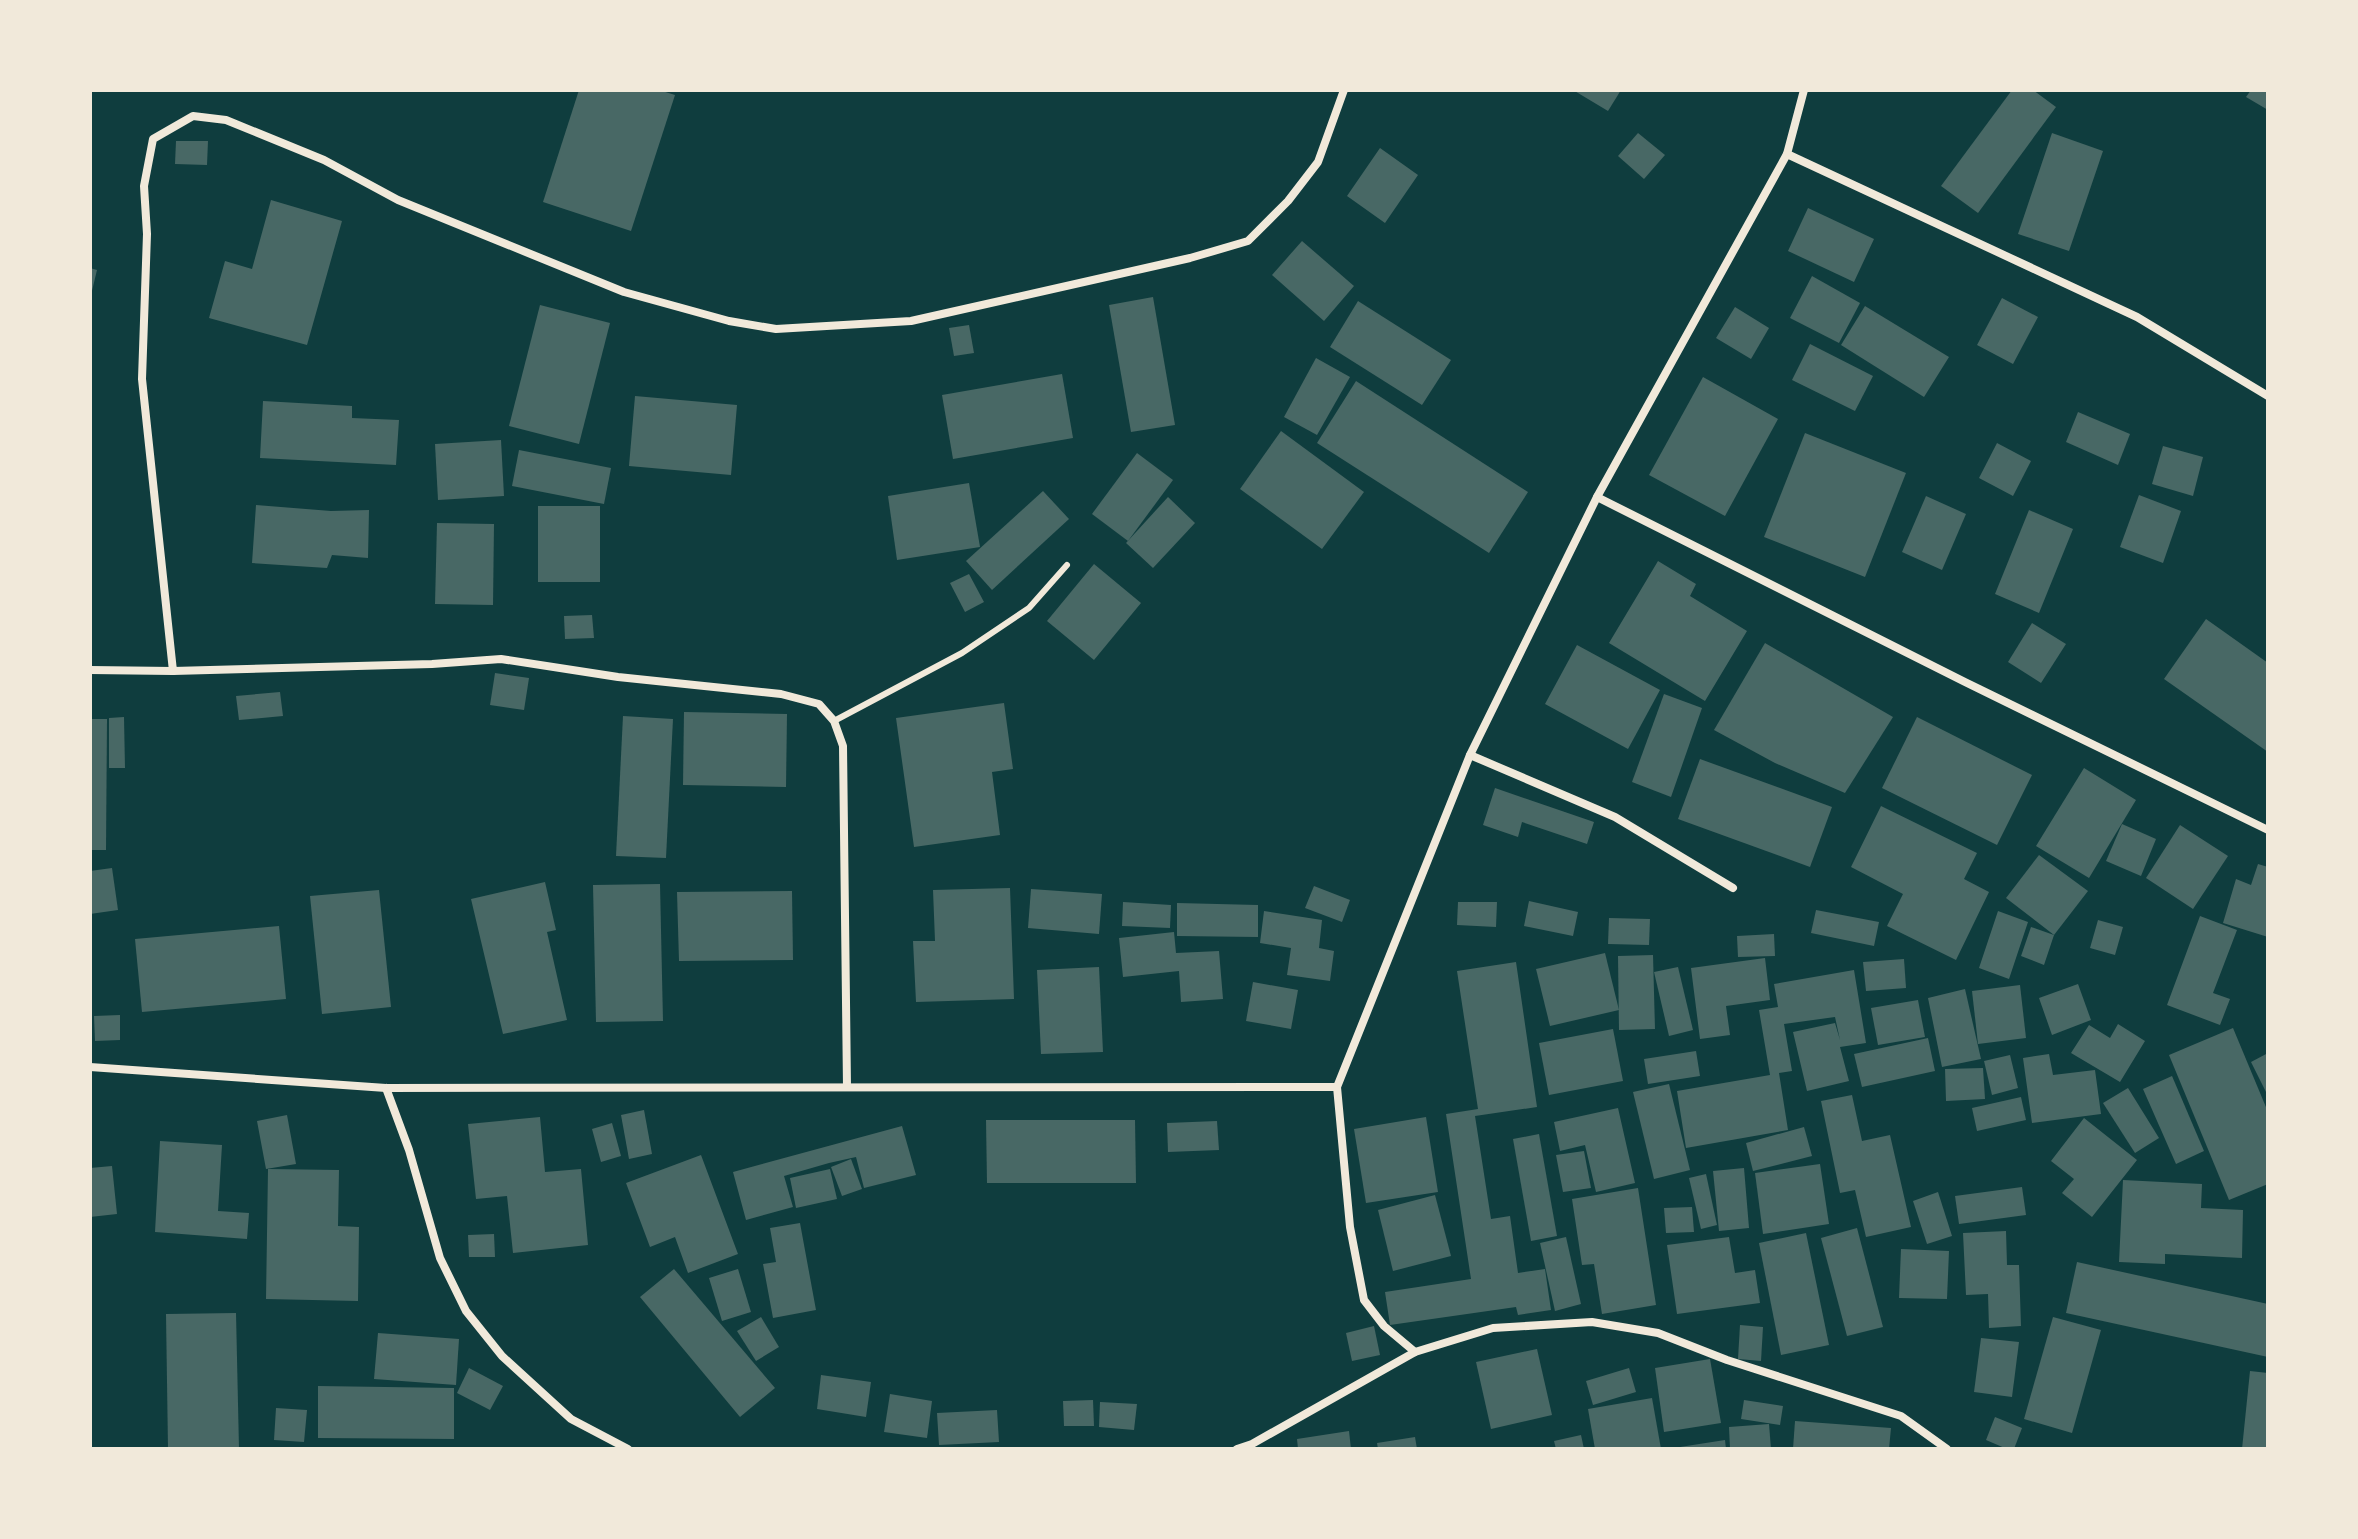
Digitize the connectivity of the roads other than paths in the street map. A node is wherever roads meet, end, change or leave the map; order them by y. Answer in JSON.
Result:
{"nodes":[{"id":1,"x":1344,"y":90,"type":"edge"},
{"id":2,"x":1804,"y":90,"type":"edge"},
{"id":3,"x":1787,"y":154,"type":"junction"},
{"id":4,"x":2268,"y":396,"type":"edge"},
{"id":5,"x":1597,"y":497,"type":"junction"},
{"id":6,"x":1067,"y":565,"type":"dead end"},
{"id":7,"x":90,"y":670,"type":"edge"},
{"id":8,"x":173,"y":671,"type":"junction"},
{"id":9,"x":834,"y":721,"type":"junction"},
{"id":10,"x":1470,"y":755,"type":"junction"},
{"id":11,"x":2268,"y":830,"type":"edge"},
{"id":12,"x":1733,"y":888,"type":"dead end"},
{"id":13,"x":90,"y":1067,"type":"edge"},
{"id":14,"x":847,"y":1087,"type":"junction"},
{"id":15,"x":1337,"y":1087,"type":"junction"},
{"id":16,"x":386,"y":1088,"type":"junction"},
{"id":17,"x":1415,"y":1352,"type":"junction"},
{"id":18,"x":628,"y":1449,"type":"edge"},
{"id":19,"x":1237,"y":1449,"type":"edge"},
{"id":20,"x":1947,"y":1449,"type":"edge"}],
"edges":[{"from":1,"to":8,"type":"street"},
{"from":2,"to":3,"type":"street"},
{"from":3,"to":4,"type":"street"},
{"from":3,"to":5,"type":"street"},
{"from":5,"to":10,"type":"street"},
{"from":5,"to":11,"type":"street"},
{"from":6,"to":9,"type":"lane"},
{"from":7,"to":8,"type":"street"},
{"from":8,"to":9,"type":"street"},
{"from":9,"to":14,"type":"street"},
{"from":10,"to":12,"type":"street"},
{"from":10,"to":15,"type":"street"},
{"from":13,"to":16,"type":"street"},
{"from":14,"to":15,"type":"street"},
{"from":14,"to":16,"type":"street"},
{"from":15,"to":17,"type":"street"},
{"from":16,"to":18,"type":"street"},
{"from":17,"to":19,"type":"street"},
{"from":17,"to":20,"type":"street"}]}
